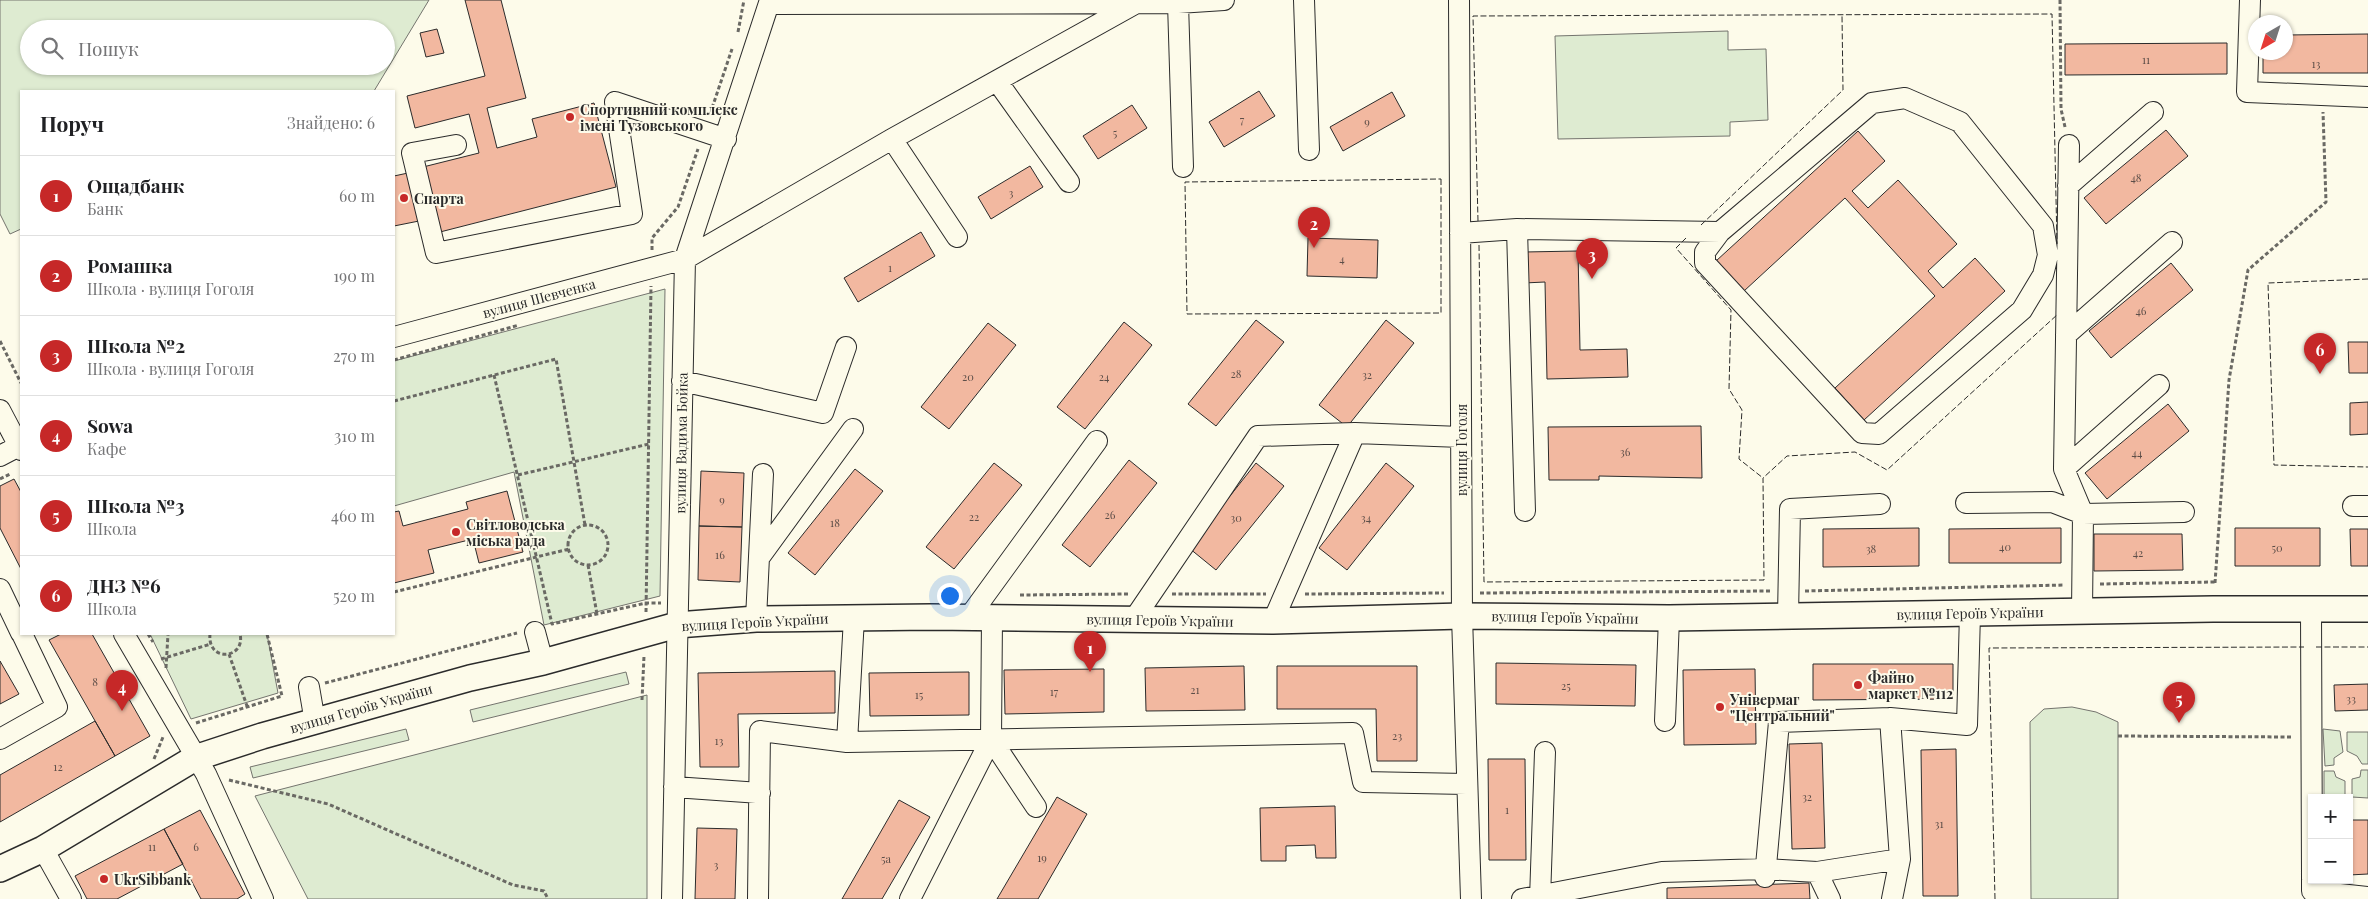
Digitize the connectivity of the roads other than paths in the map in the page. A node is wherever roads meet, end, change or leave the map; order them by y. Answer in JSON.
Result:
{"nodes":[{"id":1,"x":1224,"y":0,"type":"edge"},
{"id":2,"x":1304,"y":0,"type":"edge"},
{"id":3,"x":1459,"y":0,"type":"edge"},
{"id":4,"x":2250,"y":0,"type":"edge"},
{"id":5,"x":1142,"y":1,"type":"edge"},
{"id":6,"x":770,"y":2,"type":"edge"},
{"id":7,"x":1178,"y":3,"type":"junction"},
{"id":8,"x":997,"y":81,"type":"junction"},
{"id":9,"x":2368,"y":96,"type":"edge"},
{"id":10,"x":2153,"y":112,"type":"dead end"},
{"id":11,"x":726,"y":139,"type":"junction"},
{"id":12,"x":892,"y":139,"type":"junction"},
{"id":13,"x":456,"y":145,"type":"dead end"},
{"id":14,"x":2069,"y":145,"type":"road end"},
{"id":15,"x":1309,"y":150,"type":"dead end"},
{"id":16,"x":1182,"y":168,"type":"dead end"},
{"id":17,"x":1069,"y":182,"type":"dead end"},
{"id":18,"x":2068,"y":186,"type":"junction"},
{"id":19,"x":1517,"y":229,"type":"junction"},
{"id":20,"x":1720,"y":232,"type":"junction"},
{"id":21,"x":1460,"y":233,"type":"junction"},
{"id":22,"x":957,"y":237,"type":"dead end"},
{"id":23,"x":2172,"y":242,"type":"dead end"},
{"id":24,"x":685,"y":259,"type":"junction"},
{"id":25,"x":2066,"y":335,"type":"junction"},
{"id":26,"x":395,"y":337,"type":"edge"},
{"id":27,"x":846,"y":347,"type":"dead end"},
{"id":28,"x":682,"y":381,"type":"junction"},
{"id":29,"x":2159,"y":385,"type":"dead end"},
{"id":30,"x":0,"y":410,"type":"edge"},
{"id":31,"x":853,"y":429,"type":"dead end"},
{"id":32,"x":1355,"y":433,"type":"junction"},
{"id":33,"x":1461,"y":437,"type":"junction"},
{"id":34,"x":1097,"y":441,"type":"dead end"},
{"id":35,"x":20,"y":445,"type":"edge"},
{"id":36,"x":20,"y":447,"type":"edge"},
{"id":37,"x":0,"y":456,"type":"edge"},
{"id":38,"x":2064,"y":469,"type":"junction"},
{"id":39,"x":763,"y":474,"type":"dead end"},
{"id":40,"x":1966,"y":503,"type":"dead end"},
{"id":41,"x":1880,"y":504,"type":"dead end"},
{"id":42,"x":1525,"y":511,"type":"dead end"},
{"id":43,"x":2184,"y":512,"type":"dead end"},
{"id":44,"x":2083,"y":514,"type":"junction"},
{"id":45,"x":759,"y":558,"type":"junction"},
{"id":46,"x":0,"y":589,"type":"edge"},
{"id":47,"x":1462,"y":604,"type":"junction"},
{"id":48,"x":2368,"y":609,"type":"edge"},
{"id":49,"x":982,"y":610,"type":"junction"},
{"id":50,"x":2310,"y":610,"type":"junction"},
{"id":51,"x":2082,"y":612,"type":"junction"},
{"id":52,"x":17,"y":613,"type":"edge"},
{"id":53,"x":677,"y":613,"type":"junction"},
{"id":54,"x":1970,"y":613,"type":"junction"},
{"id":55,"x":1788,"y":616,"type":"junction"},
{"id":56,"x":854,"y":618,"type":"junction"},
{"id":57,"x":1669,"y":618,"type":"junction"},
{"id":58,"x":756,"y":620,"type":"junction"},
{"id":59,"x":1134,"y":620,"type":"junction"},
{"id":60,"x":1273,"y":621,"type":"junction"},
{"id":61,"x":538,"y":628,"type":"road end"},
{"id":62,"x":20,"y":629,"type":"edge"},
{"id":63,"x":21,"y":635,"type":"edge"},
{"id":64,"x":125,"y":635,"type":"edge"},
{"id":65,"x":543,"y":662,"type":"junction"},
{"id":66,"x":309,"y":687,"type":"road end"},
{"id":67,"x":1890,"y":718,"type":"junction"},
{"id":68,"x":1665,"y":721,"type":"dead end"},
{"id":69,"x":315,"y":722,"type":"junction"},
{"id":70,"x":0,"y":739,"type":"edge"},
{"id":71,"x":991,"y":739,"type":"junction"},
{"id":72,"x":847,"y":742,"type":"junction"},
{"id":73,"x":1545,"y":752,"type":"dead end"},
{"id":74,"x":201,"y":766,"type":"junction"},
{"id":75,"x":1466,"y":784,"type":"junction"},
{"id":76,"x":674,"y":787,"type":"junction"},
{"id":77,"x":760,"y":793,"type":"junction"},
{"id":78,"x":1036,"y":807,"type":"dead end"},
{"id":79,"x":2312,"y":839,"type":"edge"},
{"id":80,"x":43,"y":849,"type":"junction"},
{"id":81,"x":1900,"y":859,"type":"junction"},
{"id":82,"x":0,"y":869,"type":"edge"},
{"id":83,"x":1817,"y":872,"type":"junction"},
{"id":84,"x":1765,"y":873,"type":"junction"},
{"id":85,"x":2312,"y":884,"type":"edge"},
{"id":86,"x":1534,"y":897,"type":"edge"},
{"id":87,"x":2368,"y":897,"type":"edge"},
{"id":88,"x":71,"y":899,"type":"edge"},
{"id":89,"x":263,"y":899,"type":"edge"},
{"id":90,"x":672,"y":899,"type":"edge"},
{"id":91,"x":758,"y":899,"type":"edge"},
{"id":92,"x":910,"y":899,"type":"edge"},
{"id":93,"x":1471,"y":899,"type":"edge"},
{"id":94,"x":1830,"y":899,"type":"edge"},
{"id":95,"x":1892,"y":899,"type":"edge"}],
"edges":[{"from":1,"to":7,"type":"street"},
{"from":2,"to":15,"type":"street"},
{"from":3,"to":21,"type":"street","name":"вулиця Гоголя"},
{"from":4,"to":9,"type":"street"},
{"from":5,"to":6,"type":"street"},
{"from":5,"to":7,"type":"street"},
{"from":5,"to":8,"type":"street","name":"вулиця Шевченка"},
{"from":6,"to":11,"type":"street","name":"вулиця Вадима Бойка"},
{"from":7,"to":16,"type":"street"},
{"from":8,"to":12,"type":"street","name":"вулиця Шевченка"},
{"from":8,"to":17,"type":"street"},
{"from":10,"to":18,"type":"street"},
{"from":11,"to":13,"type":"street"},
{"from":11,"to":24,"type":"street","name":"вулиця Вадима Бойка"},
{"from":12,"to":22,"type":"street"},
{"from":12,"to":24,"type":"street","name":"вулиця Шевченка"},
{"from":14,"to":18,"type":"street"},
{"from":18,"to":25,"type":"street"},
{"from":19,"to":20,"type":"street"},
{"from":19,"to":21,"type":"street"},
{"from":19,"to":42,"type":"street"},
{"from":20,"to":20,"type":"street"},
{"from":21,"to":33,"type":"street","name":"вулиця Гоголя"},
{"from":23,"to":25,"type":"street"},
{"from":24,"to":26,"type":"street","name":"вулиця Шевченка"},
{"from":24,"to":28,"type":"street","name":"вулиця Вадима Бойка"},
{"from":25,"to":38,"type":"street"},
{"from":27,"to":28,"type":"street"},
{"from":28,"to":53,"type":"street","name":"вулиця Вадима Бойка"},
{"from":29,"to":38,"type":"street"},
{"from":30,"to":35,"type":"street"},
{"from":31,"to":45,"type":"street"},
{"from":32,"to":33,"type":"street"},
{"from":32,"to":59,"type":"street"},
{"from":32,"to":60,"type":"street"},
{"from":33,"to":47,"type":"street","name":"вулиця Гоголя"},
{"from":34,"to":49,"type":"street"},
{"from":36,"to":37,"type":"street"},
{"from":38,"to":44,"type":"street"},
{"from":39,"to":45,"type":"street"},
{"from":40,"to":44,"type":"street"},
{"from":41,"to":55,"type":"street"},
{"from":43,"to":44,"type":"street"},
{"from":44,"to":51,"type":"street"},
{"from":45,"to":58,"type":"street"},
{"from":46,"to":52,"type":"street"},
{"from":47,"to":57,"type":"main road","name":"вулиця Героїв України"},
{"from":47,"to":60,"type":"main road","name":"вулиця Героїв України"},
{"from":47,"to":75,"type":"street","name":"вулиця Гоголя"},
{"from":48,"to":50,"type":"main road","name":"вулиця Героїв України"},
{"from":49,"to":56,"type":"main road","name":"вулиця Героїв України"},
{"from":49,"to":59,"type":"main road","name":"вулиця Героїв України"},
{"from":49,"to":71,"type":"street"},
{"from":50,"to":51,"type":"main road","name":"вулиця Героїв України"},
{"from":50,"to":79,"type":"street"},
{"from":51,"to":54,"type":"main road","name":"вулиця Героїв України"},
{"from":52,"to":62,"type":"street"},
{"from":53,"to":58,"type":"main road","name":"вулиця Героїв України"},
{"from":53,"to":65,"type":"main road","name":"вулиця Героїв України"},
{"from":53,"to":76,"type":"street","name":"вулиця Вадима Бойка"},
{"from":54,"to":55,"type":"main road","name":"вулиця Героїв України"},
{"from":54,"to":67,"type":"street"},
{"from":55,"to":57,"type":"main road","name":"вулиця Героїв України"},
{"from":56,"to":58,"type":"main road","name":"вулиця Героїв України"},
{"from":56,"to":72,"type":"street"},
{"from":57,"to":68,"type":"street"},
{"from":59,"to":60,"type":"main road","name":"вулиця Героїв України"},
{"from":61,"to":65,"type":"street"},
{"from":63,"to":70,"type":"street"},
{"from":64,"to":74,"type":"street"},
{"from":65,"to":69,"type":"main road","name":"вулиця Героїв України"},
{"from":66,"to":69,"type":"street"},
{"from":67,"to":81,"type":"street"},
{"from":67,"to":84,"type":"street"},
{"from":69,"to":74,"type":"main road","name":"вулиця Героїв України"},
{"from":71,"to":72,"type":"street"},
{"from":71,"to":75,"type":"street"},
{"from":71,"to":78,"type":"street"},
{"from":71,"to":92,"type":"street"},
{"from":72,"to":77,"type":"street"},
{"from":73,"to":86,"type":"street"},
{"from":74,"to":80,"type":"main road","name":"вулиця Героїв України"},
{"from":74,"to":89,"type":"street"},
{"from":75,"to":93,"type":"street","name":"вулиця Гоголя"},
{"from":76,"to":77,"type":"street"},
{"from":76,"to":90,"type":"street","name":"вулиця Вадима Бойка"},
{"from":77,"to":91,"type":"street"},
{"from":80,"to":82,"type":"main road","name":"вулиця Героїв України"},
{"from":80,"to":88,"type":"street"},
{"from":81,"to":83,"type":"street"},
{"from":81,"to":95,"type":"street"},
{"from":83,"to":84,"type":"street"},
{"from":83,"to":94,"type":"street"},
{"from":84,"to":86,"type":"street"},
{"from":85,"to":87,"type":"street"}]}
